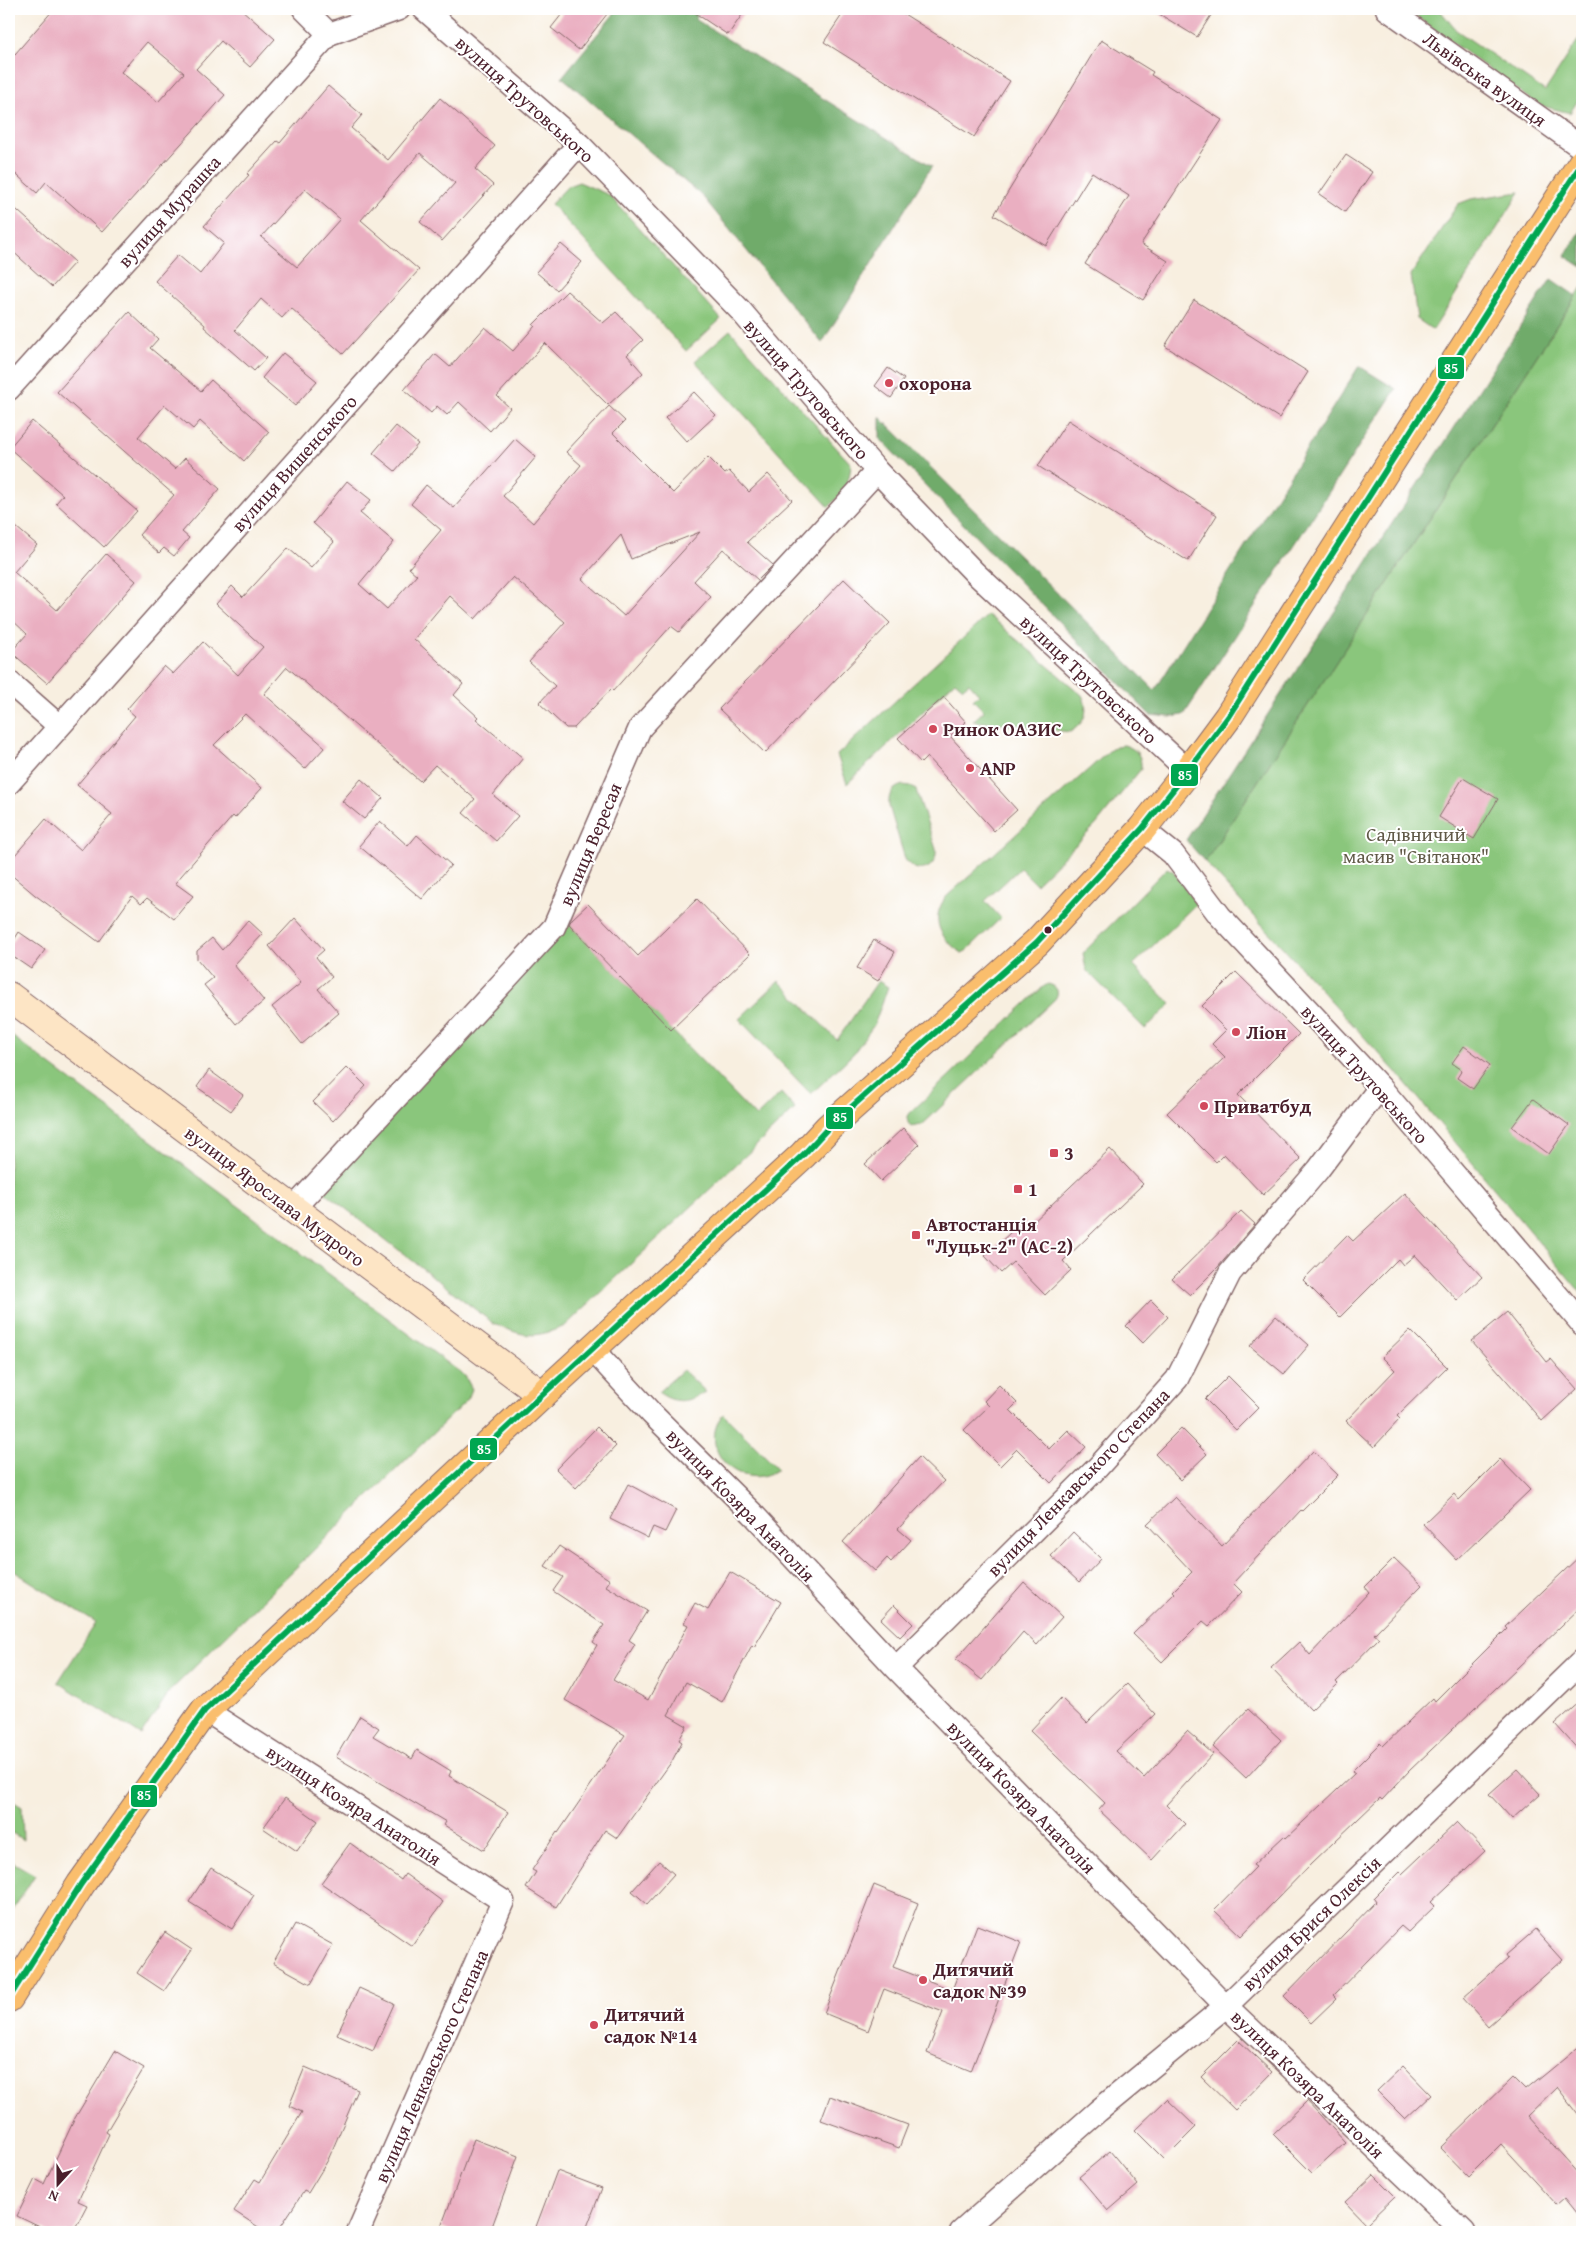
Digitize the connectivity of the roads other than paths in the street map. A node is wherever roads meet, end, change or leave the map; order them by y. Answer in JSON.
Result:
{"nodes":[{"id":1,"x":304,"y":9,"type":"edge"},
{"id":2,"x":399,"y":9,"type":"edge"},
{"id":3,"x":424,"y":9,"type":"edge"},
{"id":4,"x":1388,"y":9,"type":"edge"},
{"id":5,"x":329,"y":34,"type":"junction"},
{"id":6,"x":579,"y":144,"type":"junction"},
{"id":7,"x":1582,"y":148,"type":"edge"},
{"id":8,"x":1582,"y":163,"type":"edge"},
{"id":9,"x":9,"y":389,"type":"edge"},
{"id":10,"x":877,"y":471,"type":"junction"},
{"id":11,"x":9,"y":682,"type":"edge"},
{"id":12,"x":60,"y":726,"type":"junction"},
{"id":13,"x":1188,"y":771,"type":"junction"},
{"id":14,"x":9,"y":783,"type":"edge"},
{"id":15,"x":1142,"y":829,"type":"junction"},
{"id":16,"x":9,"y":996,"type":"edge"},
{"id":17,"x":1380,"y":1087,"type":"junction"},
{"id":18,"x":292,"y":1209,"type":"junction"},
{"id":19,"x":1582,"y":1324,"type":"edge"},
{"id":20,"x":592,"y":1349,"type":"junction"},
{"id":21,"x":542,"y":1394,"type":"junction"},
{"id":22,"x":1582,"y":1660,"type":"edge"},
{"id":23,"x":896,"y":1668,"type":"junction"},
{"id":24,"x":205,"y":1710,"type":"junction"},
{"id":25,"x":503,"y":1901,"type":"joint"},
{"id":26,"x":9,"y":1998,"type":"edge"},
{"id":27,"x":1226,"y":2006,"type":"junction"},
{"id":28,"x":358,"y":2232,"type":"edge"},
{"id":29,"x":960,"y":2232,"type":"edge"},
{"id":30,"x":1464,"y":2232,"type":"edge"}],
"edges":[{"from":1,"to":5,"type":"street"},
{"from":2,"to":5,"type":"street"},
{"from":3,"to":6,"type":"street","name":"вулиця Трутовського"},
{"from":4,"to":7,"type":"street","name":"Львівська вулиця"},
{"from":5,"to":9,"type":"street","name":"вулиця Мурашка"},
{"from":6,"to":10,"type":"street","name":"вулиця Трутовського"},
{"from":6,"to":12,"type":"street","name":"вулиця Вишенського"},
{"from":8,"to":13,"type":"main road"},
{"from":10,"to":13,"type":"street","name":"вулиця Трутовського"},
{"from":10,"to":18,"type":"street","name":"вулиця Вересая"},
{"from":11,"to":12,"type":"street"},
{"from":12,"to":14,"type":"street","name":"вулиця Вишенського"},
{"from":13,"to":15,"type":"main road"},
{"from":15,"to":17,"type":"street","name":"вулиця Трутовського"},
{"from":15,"to":20,"type":"main road"},
{"from":16,"to":18,"type":"main road","name":"вулиця Ярослава Мудрого"},
{"from":17,"to":19,"type":"street","name":"вулиця Трутовського"},
{"from":17,"to":23,"type":"street","name":"вулиця Ленкавського Степана"},
{"from":18,"to":21,"type":"main road","name":"вулиця Ярослава Мудрого"},
{"from":20,"to":21,"type":"main road"},
{"from":20,"to":23,"type":"street","name":"вулиця Козяра Анатолія"},
{"from":21,"to":24,"type":"main road"},
{"from":22,"to":27,"type":"street","name":"вулиця Брися Олексія"},
{"from":23,"to":27,"type":"street","name":"вулиця Козяра Анатолія"},
{"from":24,"to":25,"type":"street","name":"вулиця Козяра Анатолія"},
{"from":24,"to":26,"type":"main road"},
{"from":25,"to":28,"type":"street","name":"вулиця Ленкавського Степана"},
{"from":27,"to":29,"type":"street","name":"вулиця Брися Олексія"},
{"from":27,"to":30,"type":"street","name":"вулиця Козяра Анатолія"}]}
